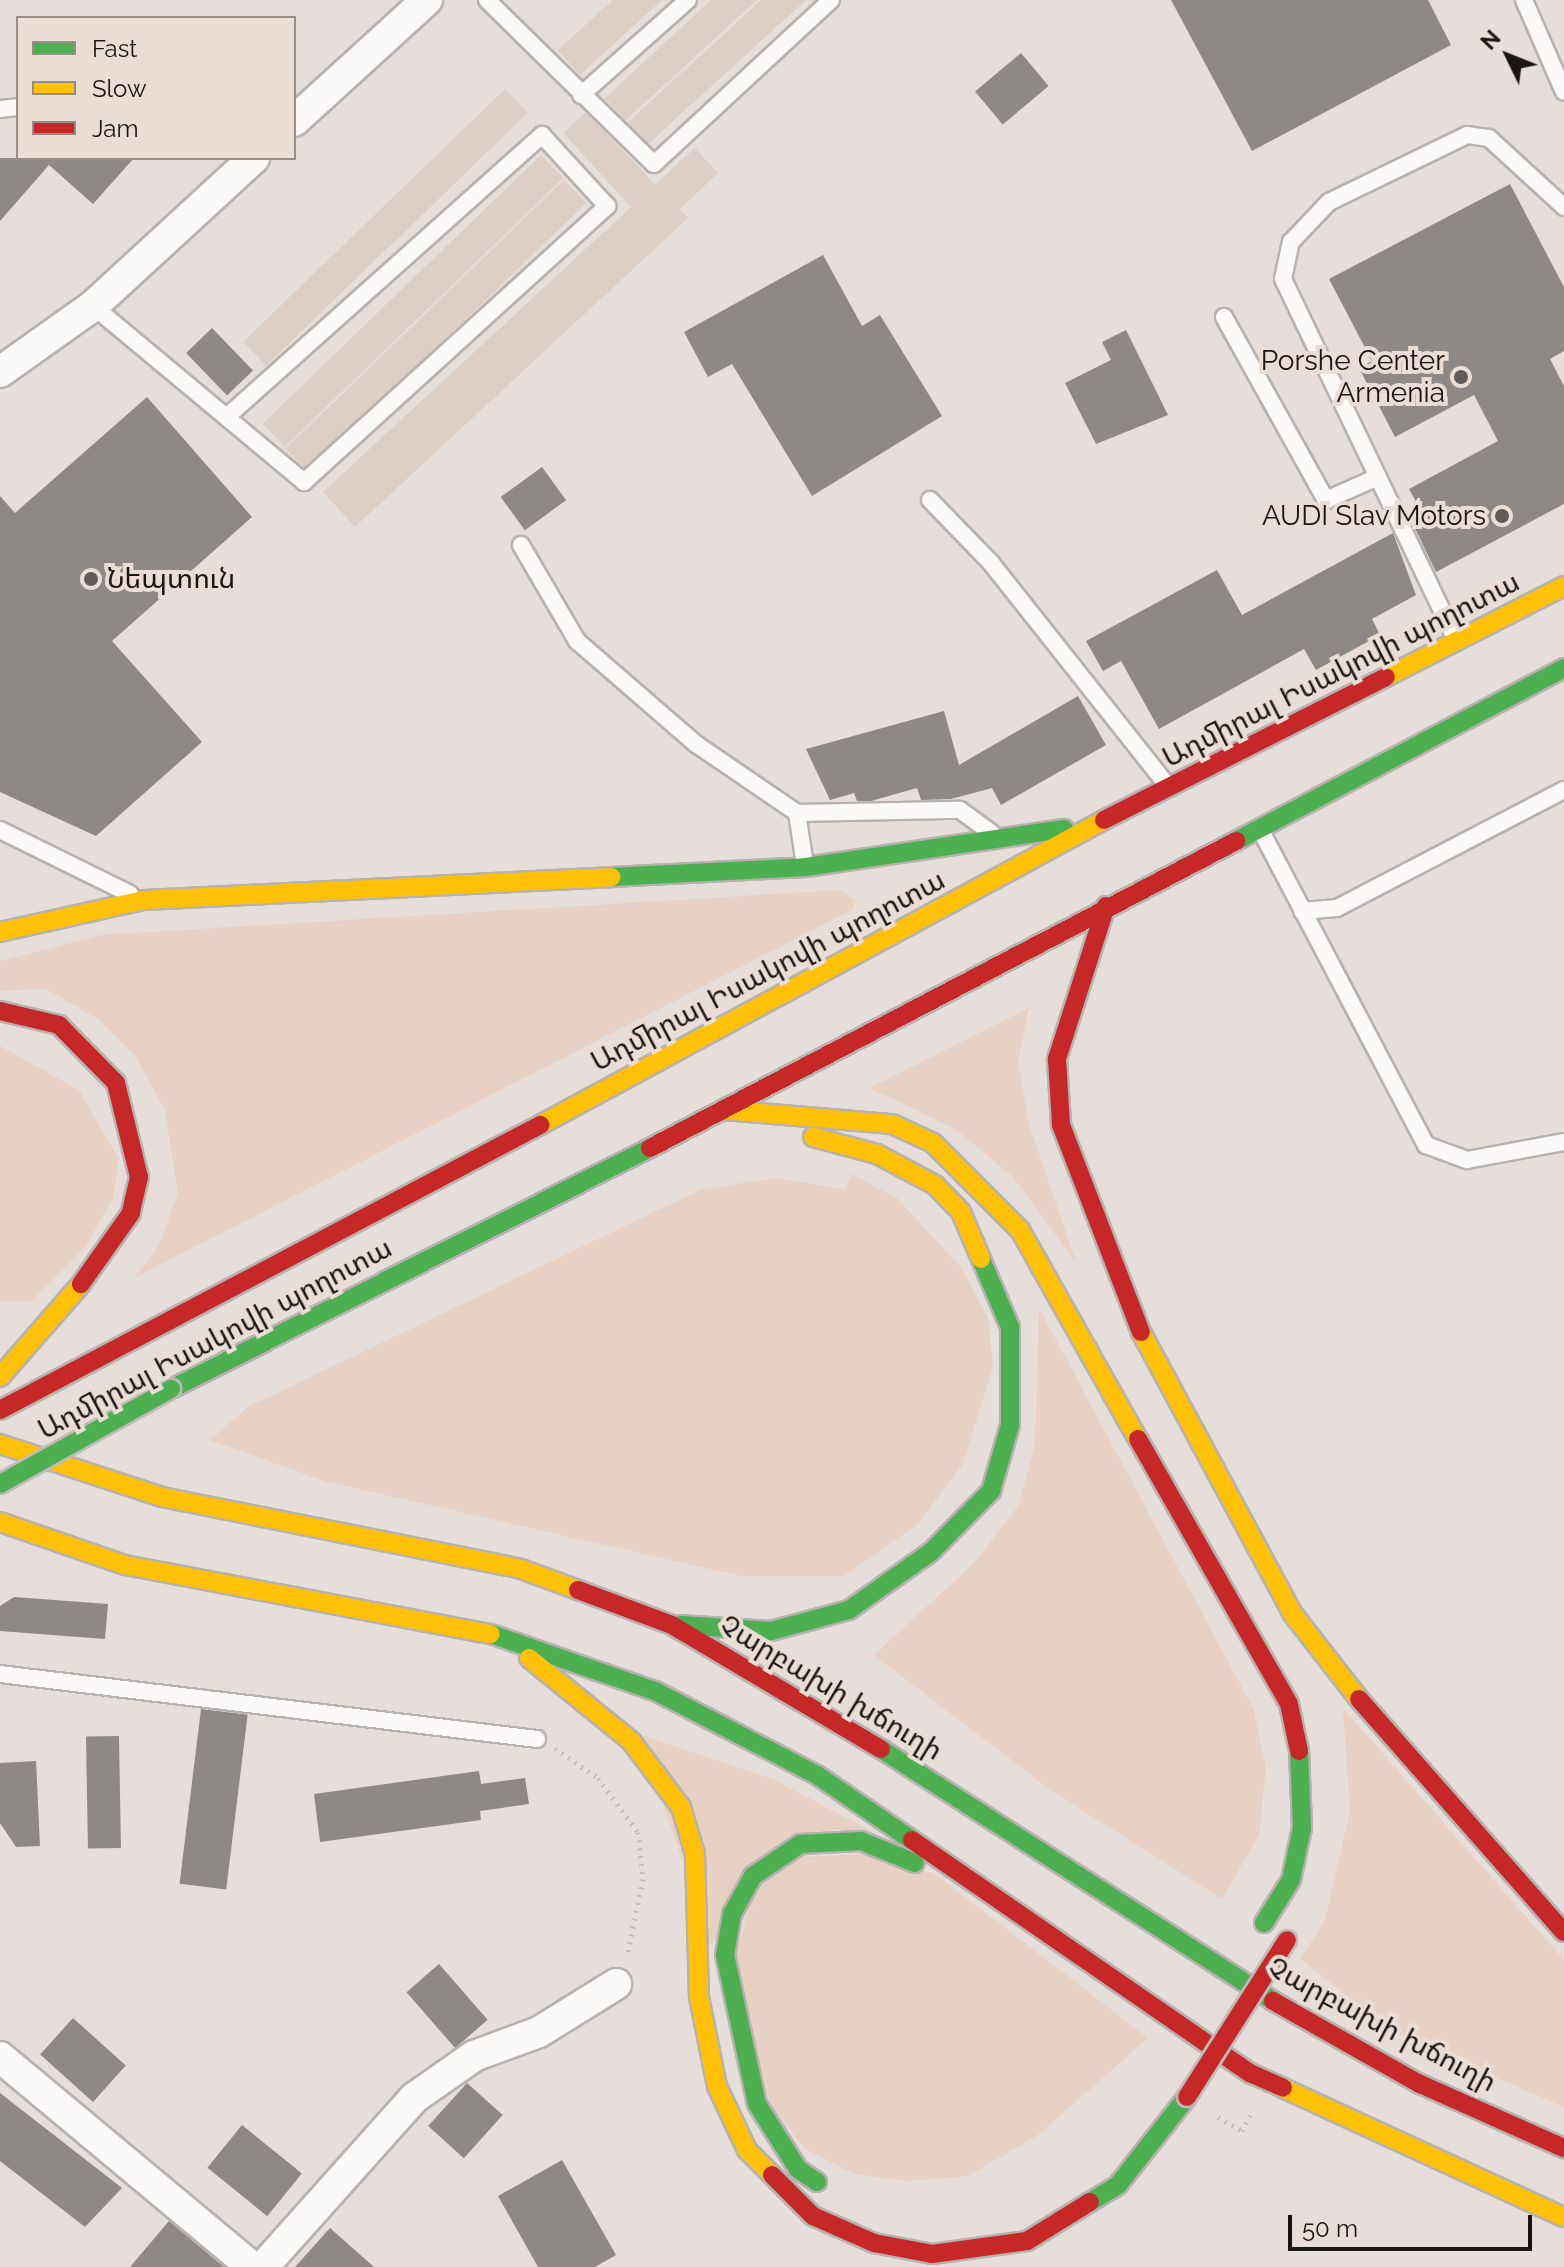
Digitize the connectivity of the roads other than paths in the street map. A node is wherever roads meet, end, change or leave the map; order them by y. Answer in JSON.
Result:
{"nodes":[{"id":1,"x":427,"y":0,"type":"edge"},
{"id":2,"x":487,"y":0,"type":"edge"},
{"id":3,"x":688,"y":0,"type":"edge"},
{"id":4,"x":831,"y":0,"type":"edge"},
{"id":5,"x":1524,"y":0,"type":"edge"},
{"id":6,"x":1564,"y":92,"type":"edge"},
{"id":7,"x":581,"y":95,"type":"junction"},
{"id":8,"x":296,"y":119,"type":"edge"},
{"id":9,"x":252,"y":160,"type":"edge"},
{"id":10,"x":1564,"y":207,"type":"edge"},
{"id":11,"x":93,"y":306,"type":"junction"},
{"id":12,"x":1224,"y":317,"type":"dead end"},
{"id":13,"x":0,"y":372,"type":"edge"},
{"id":14,"x":229,"y":415,"type":"junction"},
{"id":15,"x":1378,"y":477,"type":"junction"},
{"id":16,"x":930,"y":500,"type":"dead end"},
{"id":17,"x":521,"y":545,"type":"dead end"},
{"id":18,"x":1564,"y":586,"type":"edge"},
{"id":19,"x":1457,"y":642,"type":"junction"},
{"id":20,"x":1564,"y":668,"type":"edge"},
{"id":21,"x":1170,"y":790,"type":"junction"},
{"id":22,"x":1564,"y":790,"type":"edge"},
{"id":23,"x":797,"y":813,"type":"junction"},
{"id":24,"x":1098,"y":823,"type":"junction"},
{"id":25,"x":1258,"y":826,"type":"junction"},
{"id":26,"x":0,"y":830,"type":"edge"},
{"id":27,"x":1003,"y":841,"type":"junction"},
{"id":28,"x":806,"y":867,"type":"junction"},
{"id":29,"x":143,"y":900,"type":"junction"},
{"id":30,"x":1106,"y":906,"type":"junction"},
{"id":31,"x":1302,"y":911,"type":"junction"},
{"id":32,"x":0,"y":932,"type":"edge"},
{"id":33,"x":0,"y":1011,"type":"edge"},
{"id":34,"x":724,"y":1110,"type":"junction"},
{"id":35,"x":683,"y":1132,"type":"junction"},
{"id":36,"x":1564,"y":1142,"type":"edge"},
{"id":37,"x":0,"y":1377,"type":"edge"},
{"id":38,"x":0,"y":1410,"type":"edge"},
{"id":39,"x":0,"y":1444,"type":"edge"},
{"id":40,"x":0,"y":1484,"type":"edge"},
{"id":41,"x":0,"y":1522,"type":"edge"},
{"id":42,"x":1292,"y":1613,"type":"junction"},
{"id":43,"x":672,"y":1625,"type":"junction"},
{"id":44,"x":502,"y":1636,"type":"junction"},
{"id":45,"x":1309,"y":1668,"type":"dead end"},
{"id":46,"x":0,"y":1674,"type":"edge"},
{"id":47,"x":537,"y":1739,"type":"road end"},
{"id":48,"x":994,"y":1895,"type":"junction"},
{"id":49,"x":1564,"y":1932,"type":"edge"},
{"id":50,"x":1290,"y":1933,"type":"dead end"},
{"id":51,"x":616,"y":1984,"type":"road end"},
{"id":52,"x":1222,"y":1988,"type":"dead end"},
{"id":53,"x":1206,"y":2014,"type":"dead end"},
{"id":54,"x":1181,"y":2053,"type":"dead end"},
{"id":55,"x":0,"y":2057,"type":"edge"},
{"id":56,"x":1564,"y":2148,"type":"edge"},
{"id":57,"x":1082,"y":2181,"type":"dead end"},
{"id":58,"x":834,"y":2195,"type":"dead end"},
{"id":59,"x":1047,"y":2203,"type":"dead end"},
{"id":60,"x":1564,"y":2217,"type":"edge"},
{"id":61,"x":1027,"y":2241,"type":"junction"},
{"id":62,"x":874,"y":2243,"type":"junction"},
{"id":63,"x":252,"y":2267,"type":"edge"},
{"id":64,"x":263,"y":2267,"type":"edge"},
{"id":65,"x":909,"y":2267,"type":"edge"},
{"id":66,"x":1015,"y":2267,"type":"edge"}],
"edges":[{"from":1,"to":8,"type":"street"},
{"from":2,"to":7,"type":"lane"},
{"from":3,"to":7,"type":"lane"},
{"from":4,"to":7,"type":"lane"},
{"from":5,"to":6,"type":"lane"},
{"from":9,"to":11,"type":"street"},
{"from":10,"to":15,"type":"lane"},
{"from":11,"to":13,"type":"street"},
{"from":11,"to":14,"type":"lane"},
{"from":12,"to":15,"type":"lane"},
{"from":14,"to":14,"type":"lane"},
{"from":15,"to":19,"type":"lane"},
{"from":16,"to":21,"type":"lane"},
{"from":17,"to":23,"type":"lane"},
{"from":18,"to":19,"type":"highway","name":"Ադմիրալ Իսակովի պողոտա"},
{"from":19,"to":21,"type":"highway","name":"Ադմիրալ Իսակովի պողոտա"},
{"from":20,"to":25,"type":"highway","name":"Ադմիրալ Իսակովի պողոտա"},
{"from":21,"to":24,"type":"highway","name":"Ադմիրալ Իսակովի պողոտա"},
{"from":22,"to":31,"type":"lane"},
{"from":23,"to":27,"type":"lane"},
{"from":23,"to":28,"type":"lane"},
{"from":24,"to":27,"type":"highway"},
{"from":24,"to":38,"type":"highway","name":"Ադմիրալ Իսակովի պողոտա"},
{"from":25,"to":30,"type":"highway","name":"Ադմիրալ Իսակովի պողոտա"},
{"from":25,"to":31,"type":"lane"},
{"from":26,"to":29,"type":"lane"},
{"from":27,"to":28,"type":"highway"},
{"from":28,"to":29,"type":"highway"},
{"from":29,"to":32,"type":"highway"},
{"from":30,"to":34,"type":"highway","name":"Ադմիրալ Իսակովի պողոտա"},
{"from":30,"to":42,"type":"highway"},
{"from":31,"to":36,"type":"lane"},
{"from":33,"to":37,"type":"highway"},
{"from":34,"to":35,"type":"highway","name":"Ադմիրալ Իսակովի պողոտա"},
{"from":34,"to":52,"type":"highway"},
{"from":35,"to":40,"type":"highway","name":"Ադմիրալ Իսակովի պողոտա","bridge":true},
{"from":35,"to":43,"type":"highway"},
{"from":39,"to":43,"type":"highway","name":"Չարբախի խճուղի"},
{"from":41,"to":44,"type":"highway"},
{"from":42,"to":45,"type":"highway"},
{"from":42,"to":49,"type":"highway"},
{"from":43,"to":56,"type":"highway","name":"Չարբախի խճուղի"},
{"from":44,"to":48,"type":"highway"},
{"from":44,"to":62,"type":"highway"},
{"from":46,"to":47,"type":"lane"},
{"from":48,"to":58,"type":"highway"},
{"from":48,"to":60,"type":"highway"},
{"from":50,"to":61,"type":"highway","bridge":true},
{"from":51,"to":64,"type":"street"},
{"from":53,"to":54,"type":"highway"},
{"from":55,"to":63,"type":"street"},
{"from":57,"to":59,"type":"highway"},
{"from":61,"to":62,"type":"highway"},
{"from":61,"to":66,"type":"lane"},
{"from":62,"to":65,"type":"lane"}]}
